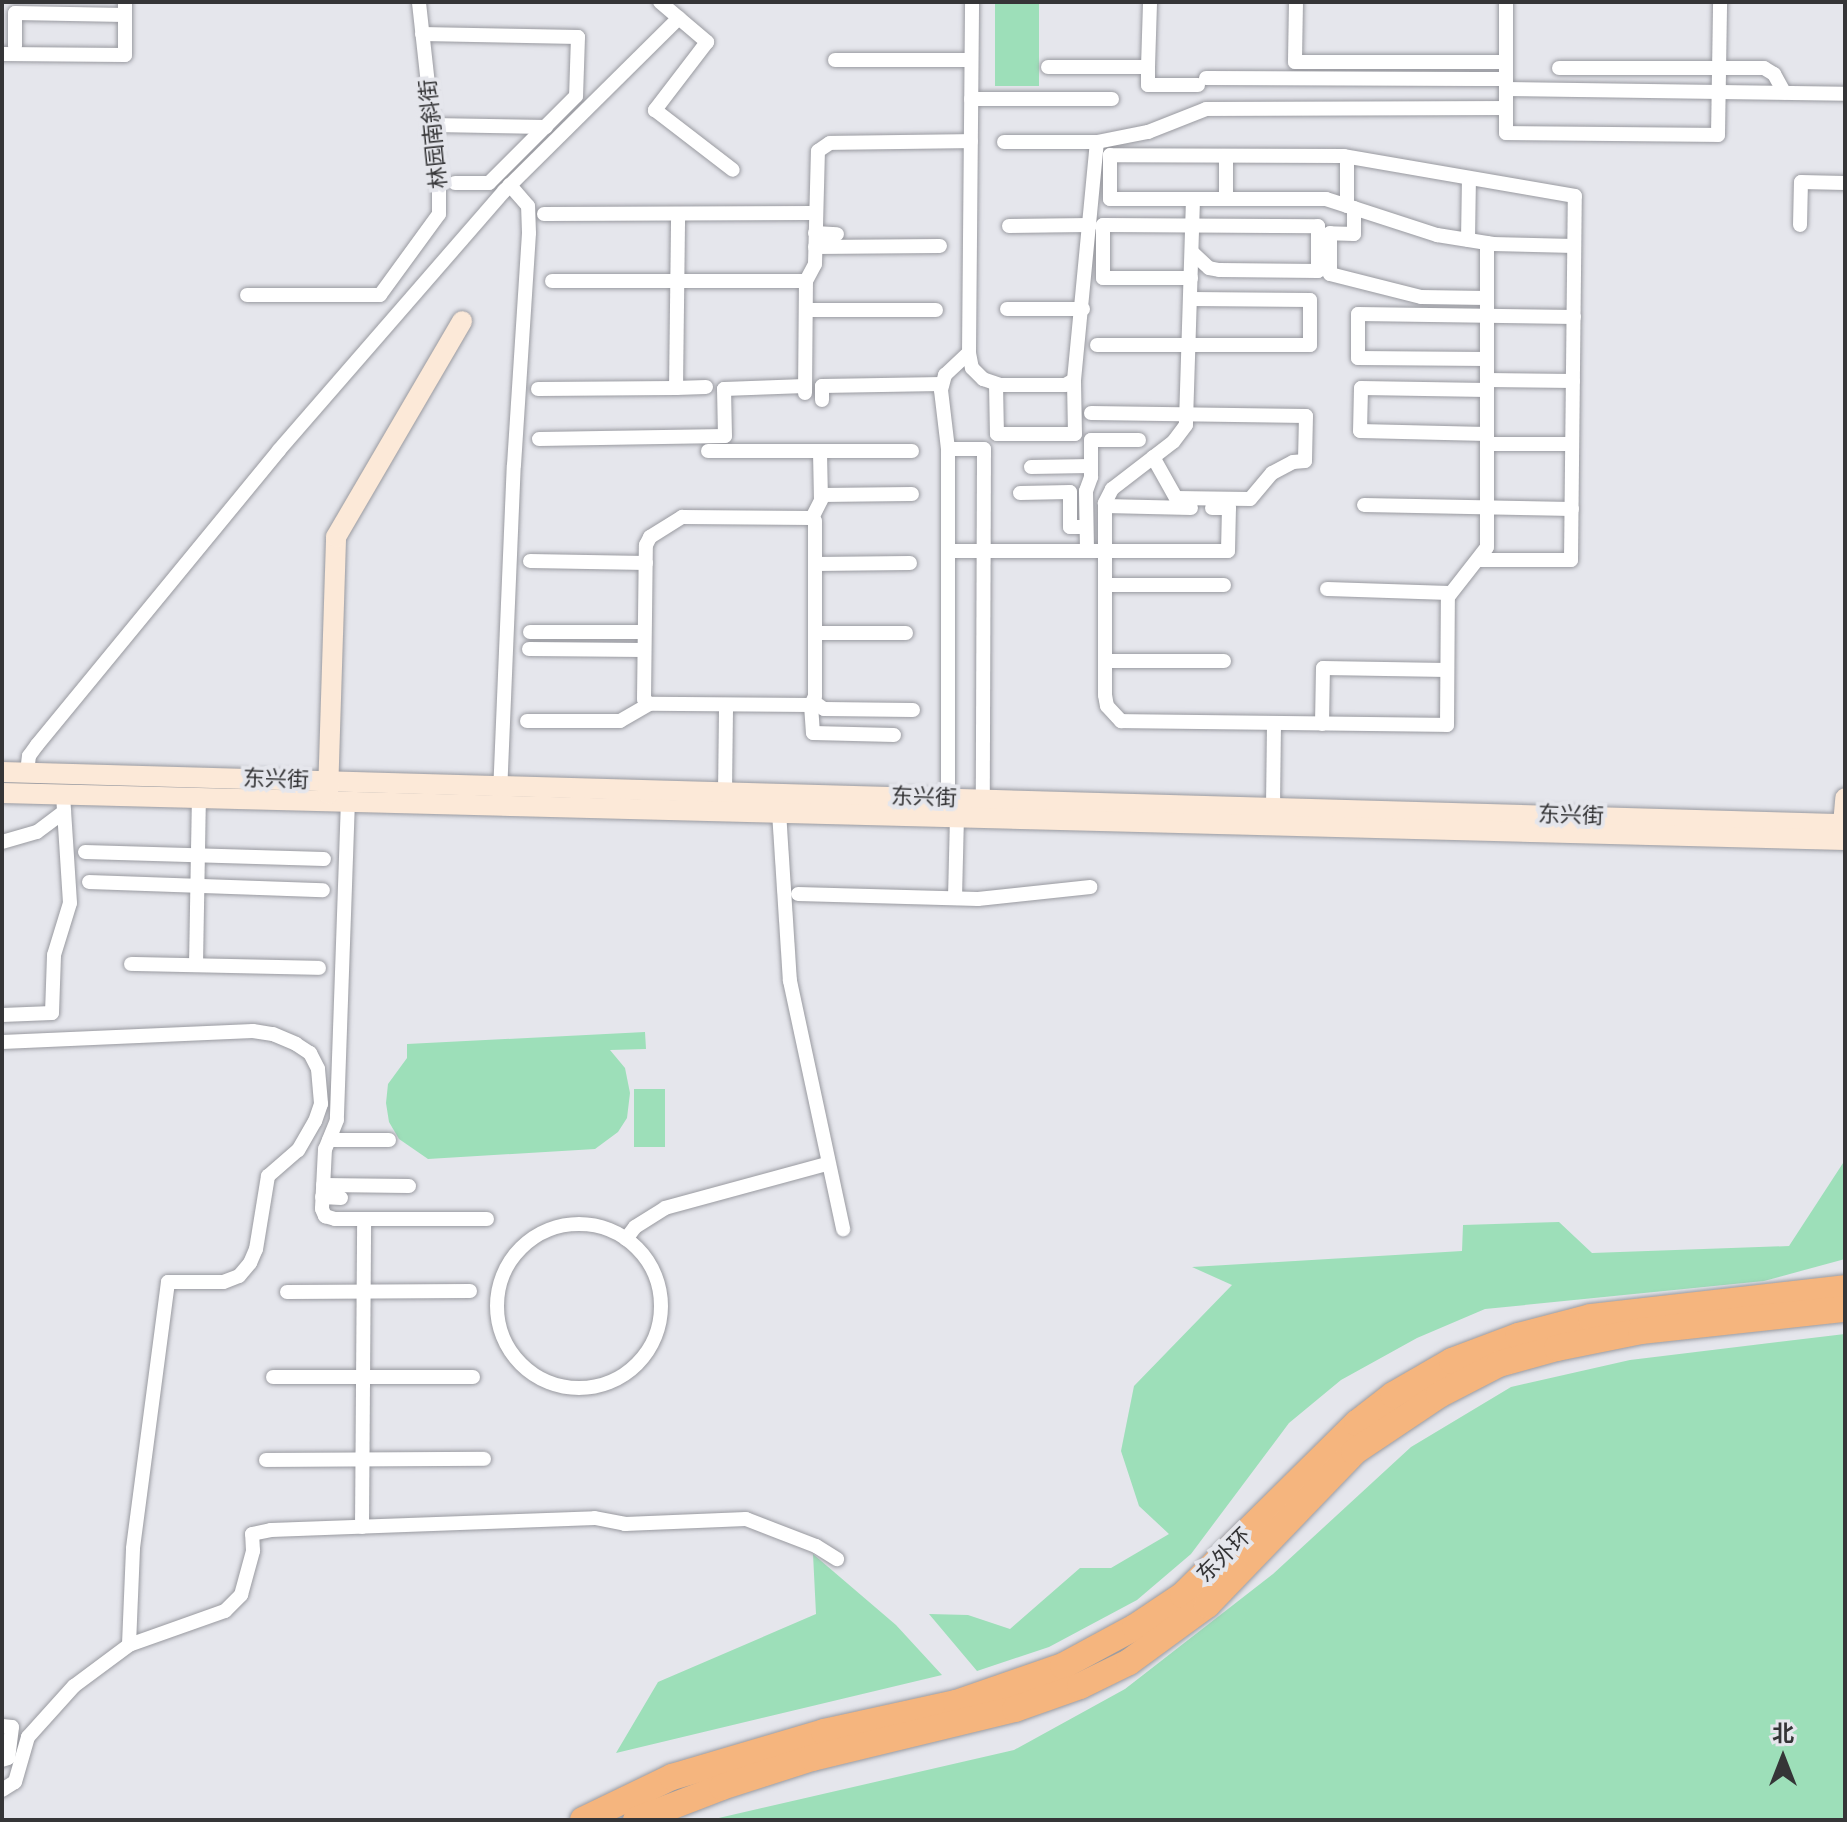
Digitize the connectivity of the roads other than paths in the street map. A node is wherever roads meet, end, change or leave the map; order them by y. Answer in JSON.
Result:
{"nodes":[{"id":1,"x":419,"y":2,"type":"edge"},
{"id":2,"x":660,"y":2,"type":"edge"},
{"id":3,"x":972,"y":2,"type":"edge"},
{"id":4,"x":1150,"y":2,"type":"edge"},
{"id":5,"x":1296,"y":2,"type":"edge"},
{"id":6,"x":1506,"y":2,"type":"edge"},
{"id":7,"x":1720,"y":2,"type":"edge"},
{"id":8,"x":125,"y":8,"type":"edge"},
{"id":9,"x":679,"y":18,"type":"junction"},
{"id":10,"x":422,"y":34,"type":"junction"},
{"id":11,"x":8,"y":50,"type":"edge"},
{"id":12,"x":835,"y":60,"type":"dead end"},
{"id":13,"x":971,"y":60,"type":"junction"},
{"id":14,"x":1506,"y":62,"type":"junction"},
{"id":15,"x":1048,"y":67,"type":"dead end"},
{"id":16,"x":1148,"y":67,"type":"junction"},
{"id":17,"x":1559,"y":68,"type":"dead end"},
{"id":18,"x":1719,"y":68,"type":"junction"},
{"id":19,"x":1764,"y":68,"type":"junction"},
{"id":20,"x":1784,"y":70,"type":"dead end"},
{"id":21,"x":1506,"y":84,"type":"junction"},
{"id":22,"x":1718,"y":91,"type":"junction"},
{"id":23,"x":1784,"y":92,"type":"junction"},
{"id":24,"x":1845,"y":94,"type":"edge"},
{"id":25,"x":971,"y":99,"type":"junction"},
{"id":26,"x":1112,"y":99,"type":"dead end"},
{"id":27,"x":1505,"y":108,"type":"junction"},
{"id":28,"x":433,"y":125,"type":"junction"},
{"id":29,"x":546,"y":127,"type":"junction"},
{"id":30,"x":971,"y":141,"type":"junction"},
{"id":31,"x":1004,"y":142,"type":"dead end"},
{"id":32,"x":1097,"y":142,"type":"junction"},
{"id":33,"x":1226,"y":156,"type":"junction"},
{"id":34,"x":1347,"y":157,"type":"junction"},
{"id":35,"x":733,"y":170,"type":"dead end"},
{"id":36,"x":1469,"y":179,"type":"junction"},
{"id":37,"x":455,"y":183,"type":"dead end"},
{"id":38,"x":1845,"y":183,"type":"edge"},
{"id":39,"x":510,"y":185,"type":"junction"},
{"id":40,"x":1193,"y":199,"type":"junction"},
{"id":41,"x":1226,"y":199,"type":"junction"},
{"id":42,"x":1351,"y":207,"type":"junction"},
{"id":43,"x":815,"y":213,"type":"junction"},
{"id":44,"x":544,"y":214,"type":"dead end"},
{"id":45,"x":678,"y":214,"type":"junction"},
{"id":46,"x":1090,"y":225,"type":"junction"},
{"id":47,"x":1192,"y":225,"type":"junction"},
{"id":48,"x":1800,"y":225,"type":"dead end"},
{"id":49,"x":1009,"y":226,"type":"dead end"},
{"id":50,"x":837,"y":234,"type":"dead end"},
{"id":51,"x":815,"y":240,"type":"junction"},
{"id":52,"x":1468,"y":240,"type":"junction"},
{"id":53,"x":1487,"y":243,"type":"junction"},
{"id":54,"x":940,"y":246,"type":"dead end"},
{"id":55,"x":1574,"y":246,"type":"junction"},
{"id":56,"x":1192,"y":252,"type":"junction"},
{"id":57,"x":1191,"y":278,"type":"junction"},
{"id":58,"x":552,"y":281,"type":"dead end"},
{"id":59,"x":678,"y":281,"type":"junction"},
{"id":60,"x":806,"y":281,"type":"junction"},
{"id":61,"x":247,"y":295,"type":"dead end"},
{"id":62,"x":1487,"y":298,"type":"junction"},
{"id":63,"x":1191,"y":299,"type":"junction"},
{"id":64,"x":1007,"y":309,"type":"dead end"},
{"id":65,"x":1083,"y":309,"type":"junction"},
{"id":66,"x":806,"y":310,"type":"junction"},
{"id":67,"x":936,"y":310,"type":"dead end"},
{"id":68,"x":1487,"y":316,"type":"junction"},
{"id":69,"x":1574,"y":317,"type":"junction"},
{"id":70,"x":462,"y":321,"type":"dead end"},
{"id":71,"x":1097,"y":345,"type":"dead end"},
{"id":72,"x":1189,"y":345,"type":"junction"},
{"id":73,"x":969,"y":353,"type":"junction"},
{"id":74,"x":1487,"y":359,"type":"junction"},
{"id":75,"x":1074,"y":380,"type":"junction"},
{"id":76,"x":1573,"y":381,"type":"junction"},
{"id":77,"x":942,"y":384,"type":"junction"},
{"id":78,"x":996,"y":384,"type":"junction"},
{"id":79,"x":1487,"y":385,"type":"junction"},
{"id":80,"x":706,"y":387,"type":"dead end"},
{"id":81,"x":676,"y":388,"type":"junction"},
{"id":82,"x":538,"y":389,"type":"dead end"},
{"id":83,"x":822,"y":400,"type":"dead end"},
{"id":84,"x":1091,"y":413,"type":"dead end"},
{"id":85,"x":1187,"y":416,"type":"junction"},
{"id":86,"x":539,"y":439,"type":"dead end"},
{"id":87,"x":1487,"y":439,"type":"junction"},
{"id":88,"x":1139,"y":440,"type":"dead end"},
{"id":89,"x":1572,"y":444,"type":"junction"},
{"id":90,"x":948,"y":449,"type":"junction"},
{"id":91,"x":708,"y":451,"type":"dead end"},
{"id":92,"x":820,"y":451,"type":"junction"},
{"id":93,"x":912,"y":451,"type":"dead end"},
{"id":94,"x":1153,"y":457,"type":"junction"},
{"id":95,"x":1091,"y":466,"type":"junction"},
{"id":96,"x":1031,"y":467,"type":"dead end"},
{"id":97,"x":1020,"y":493,"type":"dead end"},
{"id":98,"x":912,"y":494,"type":"dead end"},
{"id":99,"x":821,"y":495,"type":"junction"},
{"id":100,"x":1364,"y":505,"type":"dead end"},
{"id":101,"x":1105,"y":506,"type":"junction"},
{"id":102,"x":1487,"y":508,"type":"junction"},
{"id":103,"x":1572,"y":509,"type":"junction"},
{"id":104,"x":812,"y":518,"type":"junction"},
{"id":105,"x":1086,"y":527,"type":"junction"},
{"id":106,"x":1087,"y":550,"type":"junction"},
{"id":107,"x":1105,"y":550,"type":"junction"},
{"id":108,"x":948,"y":551,"type":"junction"},
{"id":109,"x":984,"y":551,"type":"junction"},
{"id":110,"x":1480,"y":560,"type":"junction"},
{"id":111,"x":530,"y":561,"type":"dead end"},
{"id":112,"x":646,"y":563,"type":"junction"},
{"id":113,"x":910,"y":563,"type":"dead end"},
{"id":114,"x":815,"y":564,"type":"junction"},
{"id":115,"x":1105,"y":585,"type":"junction"},
{"id":116,"x":1224,"y":585,"type":"dead end"},
{"id":117,"x":1327,"y":589,"type":"dead end"},
{"id":118,"x":1450,"y":593,"type":"junction"},
{"id":119,"x":530,"y":632,"type":"dead end"},
{"id":120,"x":644,"y":632,"type":"junction"},
{"id":121,"x":815,"y":633,"type":"junction"},
{"id":122,"x":906,"y":633,"type":"dead end"},
{"id":123,"x":529,"y":649,"type":"dead end"},
{"id":124,"x":643,"y":650,"type":"junction"},
{"id":125,"x":1105,"y":661,"type":"junction"},
{"id":126,"x":1224,"y":661,"type":"dead end"},
{"id":127,"x":1447,"y":670,"type":"junction"},
{"id":128,"x":649,"y":704,"type":"junction"},
{"id":129,"x":812,"y":704,"type":"junction"},
{"id":130,"x":726,"y":705,"type":"junction"},
{"id":131,"x":913,"y":710,"type":"dead end"},
{"id":132,"x":527,"y":721,"type":"dead end"},
{"id":133,"x":1274,"y":723,"type":"junction"},
{"id":134,"x":1322,"y":724,"type":"junction"},
{"id":135,"x":894,"y":735,"type":"dead end"},
{"id":136,"x":2,"y":772,"type":"edge"},
{"id":137,"x":27,"y":772,"type":"junction"},
{"id":138,"x":2,"y":793,"type":"edge"},
{"id":139,"x":334,"y":793,"type":"junction"},
{"id":140,"x":500,"y":795,"type":"junction"},
{"id":141,"x":199,"y":797,"type":"junction"},
{"id":142,"x":1845,"y":798,"type":"edge"},
{"id":143,"x":725,"y":801,"type":"junction"},
{"id":144,"x":64,"y":803,"type":"junction"},
{"id":145,"x":983,"y":808,"type":"junction"},
{"id":146,"x":951,"y":810,"type":"junction"},
{"id":147,"x":779,"y":812,"type":"junction"},
{"id":148,"x":1273,"y":815,"type":"junction"},
{"id":149,"x":1843,"y":832,"type":"edge"},
{"id":150,"x":2,"y":842,"type":"edge"},
{"id":151,"x":85,"y":852,"type":"dead end"},
{"id":152,"x":198,"y":855,"type":"junction"},
{"id":153,"x":324,"y":859,"type":"dead end"},
{"id":154,"x":89,"y":882,"type":"dead end"},
{"id":155,"x":197,"y":885,"type":"junction"},
{"id":156,"x":1090,"y":887,"type":"dead end"},
{"id":157,"x":323,"y":890,"type":"dead end"},
{"id":158,"x":798,"y":894,"type":"dead end"},
{"id":159,"x":955,"y":898,"type":"junction"},
{"id":160,"x":131,"y":964,"type":"dead end"},
{"id":161,"x":196,"y":965,"type":"junction"},
{"id":162,"x":319,"y":968,"type":"dead end"},
{"id":163,"x":2,"y":1015,"type":"edge"},
{"id":164,"x":2,"y":1042,"type":"edge"},
{"id":165,"x":329,"y":1140,"type":"junction"},
{"id":166,"x":389,"y":1140,"type":"dead end"},
{"id":167,"x":827,"y":1164,"type":"junction"},
{"id":168,"x":409,"y":1186,"type":"dead end"},
{"id":169,"x":322,"y":1191,"type":"junction"},
{"id":170,"x":341,"y":1198,"type":"dead end"},
{"id":171,"x":364,"y":1219,"type":"junction"},
{"id":172,"x":487,"y":1219,"type":"dead end"},
{"id":173,"x":843,"y":1229,"type":"dead end"},
{"id":174,"x":626,"y":1239,"type":"junction"},
{"id":175,"x":1845,"y":1288,"type":"edge"},
{"id":176,"x":470,"y":1291,"type":"dead end"},
{"id":177,"x":287,"y":1292,"type":"dead end"},
{"id":178,"x":364,"y":1292,"type":"junction"},
{"id":179,"x":1845,"y":1309,"type":"edge"},
{"id":180,"x":273,"y":1377,"type":"dead end"},
{"id":181,"x":363,"y":1377,"type":"junction"},
{"id":182,"x":473,"y":1377,"type":"dead end"},
{"id":183,"x":484,"y":1459,"type":"dead end"},
{"id":184,"x":266,"y":1460,"type":"dead end"},
{"id":185,"x":363,"y":1460,"type":"junction"},
{"id":186,"x":362,"y":1527,"type":"junction"},
{"id":187,"x":837,"y":1559,"type":"dead end"},
{"id":188,"x":129,"y":1645,"type":"junction"},
{"id":189,"x":2,"y":1726,"type":"edge"},
{"id":190,"x":2,"y":1760,"type":"edge"},
{"id":191,"x":2,"y":1790,"type":"edge"},
{"id":192,"x":583,"y":1820,"type":"edge"},
{"id":193,"x":636,"y":1820,"type":"edge"}],
"edges":[{"from":1,"to":10,"type":"street","name":"林园南斜街"},
{"from":2,"to":9,"type":"street"},
{"from":3,"to":13,"type":"street"},
{"from":4,"to":16,"type":"street"},
{"from":5,"to":14,"type":"street"},
{"from":6,"to":14,"type":"street"},
{"from":7,"to":18,"type":"street"},
{"from":8,"to":11,"type":"street"},
{"from":8,"to":11,"type":"street"},
{"from":9,"to":35,"type":"street"},
{"from":9,"to":39,"type":"street"},
{"from":10,"to":28,"type":"street","name":"林园南斜街"},
{"from":10,"to":29,"type":"street"},
{"from":12,"to":13,"type":"street"},
{"from":13,"to":25,"type":"street"},
{"from":14,"to":21,"type":"street"},
{"from":15,"to":16,"type":"street"},
{"from":16,"to":21,"type":"street"},
{"from":17,"to":18,"type":"street"},
{"from":18,"to":19,"type":"street"},
{"from":18,"to":22,"type":"street"},
{"from":19,"to":20,"type":"street"},
{"from":19,"to":23,"type":"street"},
{"from":21,"to":22,"type":"street"},
{"from":21,"to":27,"type":"street"},
{"from":22,"to":23,"type":"street"},
{"from":22,"to":27,"type":"street"},
{"from":23,"to":24,"type":"street"},
{"from":25,"to":26,"type":"street"},
{"from":25,"to":30,"type":"street"},
{"from":27,"to":32,"type":"street"},
{"from":28,"to":29,"type":"street"},
{"from":28,"to":61,"type":"street","name":"林园南斜街"},
{"from":29,"to":37,"type":"street"},
{"from":30,"to":43,"type":"street"},
{"from":30,"to":73,"type":"street"},
{"from":31,"to":32,"type":"street"},
{"from":32,"to":46,"type":"street"},
{"from":33,"to":34,"type":"street"},
{"from":33,"to":40,"type":"street"},
{"from":33,"to":41,"type":"street"},
{"from":34,"to":36,"type":"street"},
{"from":34,"to":42,"type":"street"},
{"from":36,"to":52,"type":"street"},
{"from":36,"to":55,"type":"street"},
{"from":38,"to":48,"type":"street"},
{"from":39,"to":137,"type":"street"},
{"from":39,"to":140,"type":"street"},
{"from":40,"to":41,"type":"street"},
{"from":40,"to":47,"type":"street"},
{"from":41,"to":42,"type":"street"},
{"from":42,"to":52,"type":"street"},
{"from":42,"to":62,"type":"street"},
{"from":43,"to":45,"type":"street"},
{"from":43,"to":51,"type":"street"},
{"from":44,"to":45,"type":"street"},
{"from":45,"to":59,"type":"street"},
{"from":46,"to":49,"type":"street"},
{"from":46,"to":65,"type":"street"},
{"from":47,"to":56,"type":"street"},
{"from":47,"to":56,"type":"street"},
{"from":47,"to":57,"type":"street"},
{"from":50,"to":51,"type":"street"},
{"from":51,"to":54,"type":"street"},
{"from":51,"to":60,"type":"street"},
{"from":52,"to":53,"type":"street"},
{"from":53,"to":55,"type":"street"},
{"from":53,"to":62,"type":"street"},
{"from":55,"to":69,"type":"street"},
{"from":56,"to":57,"type":"street"},
{"from":57,"to":63,"type":"street"},
{"from":58,"to":59,"type":"street"},
{"from":59,"to":60,"type":"street"},
{"from":59,"to":81,"type":"street"},
{"from":60,"to":66,"type":"street"},
{"from":62,"to":68,"type":"street"},
{"from":63,"to":72,"type":"street"},
{"from":63,"to":72,"type":"street"},
{"from":64,"to":65,"type":"street"},
{"from":65,"to":75,"type":"street"},
{"from":66,"to":67,"type":"street"},
{"from":66,"to":86,"type":"street"},
{"from":68,"to":69,"type":"street"},
{"from":68,"to":74,"type":"street"},
{"from":68,"to":74,"type":"street"},
{"from":69,"to":76,"type":"street"},
{"from":70,"to":139,"type":"main road"},
{"from":71,"to":72,"type":"street"},
{"from":72,"to":85,"type":"street"},
{"from":73,"to":77,"type":"street"},
{"from":73,"to":78,"type":"street"},
{"from":74,"to":79,"type":"street"},
{"from":75,"to":78,"type":"street"},
{"from":75,"to":78,"type":"street"},
{"from":76,"to":79,"type":"street"},
{"from":76,"to":89,"type":"street"},
{"from":77,"to":83,"type":"street"},
{"from":77,"to":90,"type":"street"},
{"from":79,"to":87,"type":"street"},
{"from":79,"to":87,"type":"street"},
{"from":80,"to":81,"type":"street"},
{"from":81,"to":82,"type":"street"},
{"from":84,"to":85,"type":"street"},
{"from":85,"to":94,"type":"street"},
{"from":85,"to":94,"type":"street"},
{"from":87,"to":89,"type":"street"},
{"from":87,"to":102,"type":"street"},
{"from":88,"to":95,"type":"street"},
{"from":89,"to":103,"type":"street"},
{"from":90,"to":108,"type":"street"},
{"from":90,"to":109,"type":"street"},
{"from":91,"to":92,"type":"street"},
{"from":92,"to":93,"type":"street"},
{"from":92,"to":99,"type":"street"},
{"from":94,"to":101,"type":"street"},
{"from":95,"to":96,"type":"street"},
{"from":95,"to":105,"type":"street"},
{"from":97,"to":105,"type":"street"},
{"from":98,"to":99,"type":"street"},
{"from":99,"to":104,"type":"street"},
{"from":100,"to":102,"type":"street"},
{"from":101,"to":107,"type":"street"},
{"from":101,"to":107,"type":"street"},
{"from":102,"to":103,"type":"street"},
{"from":102,"to":110,"type":"street"},
{"from":103,"to":110,"type":"street"},
{"from":104,"to":112,"type":"street"},
{"from":104,"to":114,"type":"street"},
{"from":105,"to":106,"type":"street"},
{"from":106,"to":107,"type":"street"},
{"from":106,"to":109,"type":"street"},
{"from":107,"to":115,"type":"street"},
{"from":108,"to":109,"type":"street"},
{"from":108,"to":146,"type":"street"},
{"from":109,"to":145,"type":"street"},
{"from":110,"to":118,"type":"street"},
{"from":111,"to":112,"type":"street"},
{"from":112,"to":120,"type":"street"},
{"from":113,"to":114,"type":"street"},
{"from":114,"to":121,"type":"street"},
{"from":115,"to":116,"type":"street"},
{"from":115,"to":125,"type":"street"},
{"from":117,"to":118,"type":"street"},
{"from":118,"to":127,"type":"street"},
{"from":119,"to":120,"type":"street"},
{"from":120,"to":124,"type":"street"},
{"from":121,"to":122,"type":"street"},
{"from":121,"to":129,"type":"street"},
{"from":123,"to":124,"type":"street"},
{"from":124,"to":128,"type":"street"},
{"from":125,"to":126,"type":"street"},
{"from":125,"to":133,"type":"street"},
{"from":127,"to":134,"type":"street"},
{"from":127,"to":134,"type":"street"},
{"from":128,"to":130,"type":"street"},
{"from":128,"to":132,"type":"street"},
{"from":129,"to":130,"type":"street"},
{"from":129,"to":131,"type":"street"},
{"from":129,"to":135,"type":"street"},
{"from":130,"to":143,"type":"street"},
{"from":133,"to":134,"type":"street"},
{"from":133,"to":148,"type":"street"},
{"from":136,"to":137,"type":"main road","name":"东兴街"},
{"from":137,"to":139,"type":"main road","name":"东兴街"},
{"from":138,"to":144,"type":"main road","name":"东兴街"},
{"from":139,"to":140,"type":"main road","name":"东兴街"},
{"from":139,"to":140,"type":"main road","name":"东兴街"},
{"from":139,"to":141,"type":"main road","name":"东兴街"},
{"from":139,"to":165,"type":"street"},
{"from":140,"to":143,"type":"main road","name":"东兴街"},
{"from":141,"to":144,"type":"main road","name":"东兴街"},
{"from":141,"to":152,"type":"street"},
{"from":142,"to":149,"type":"main road"},
{"from":143,"to":146,"type":"main road","name":"东兴街"},
{"from":143,"to":147,"type":"main road","name":"东兴街"},
{"from":144,"to":150,"type":"street"},
{"from":144,"to":163,"type":"street"},
{"from":145,"to":146,"type":"main road","name":"东兴街"},
{"from":145,"to":148,"type":"main road","name":"东兴街"},
{"from":146,"to":147,"type":"main road","name":"东兴街"},
{"from":146,"to":159,"type":"street"},
{"from":147,"to":167,"type":"street"},
{"from":148,"to":149,"type":"main road","name":"东兴街"},
{"from":151,"to":152,"type":"street"},
{"from":152,"to":153,"type":"street"},
{"from":152,"to":155,"type":"street"},
{"from":154,"to":155,"type":"street"},
{"from":155,"to":157,"type":"street"},
{"from":155,"to":161,"type":"street"},
{"from":156,"to":159,"type":"street"},
{"from":158,"to":159,"type":"street"},
{"from":160,"to":161,"type":"street"},
{"from":161,"to":162,"type":"street"},
{"from":164,"to":188,"type":"street"},
{"from":165,"to":166,"type":"street"},
{"from":165,"to":169,"type":"street"},
{"from":167,"to":173,"type":"street"},
{"from":167,"to":174,"type":"street"},
{"from":168,"to":169,"type":"street"},
{"from":169,"to":170,"type":"street"},
{"from":169,"to":171,"type":"street"},
{"from":171,"to":172,"type":"street"},
{"from":171,"to":178,"type":"street"},
{"from":174,"to":174,"type":"street"},
{"from":175,"to":192,"type":"highway","name":"东外环"},
{"from":176,"to":178,"type":"street"},
{"from":177,"to":178,"type":"street"},
{"from":178,"to":181,"type":"street"},
{"from":179,"to":193,"type":"highway"},
{"from":180,"to":181,"type":"street"},
{"from":181,"to":182,"type":"street"},
{"from":181,"to":185,"type":"street"},
{"from":183,"to":185,"type":"street"},
{"from":184,"to":185,"type":"street"},
{"from":185,"to":186,"type":"street"},
{"from":186,"to":187,"type":"street"},
{"from":186,"to":188,"type":"street"},
{"from":188,"to":191,"type":"street"},
{"from":189,"to":190,"type":"street"}]}
